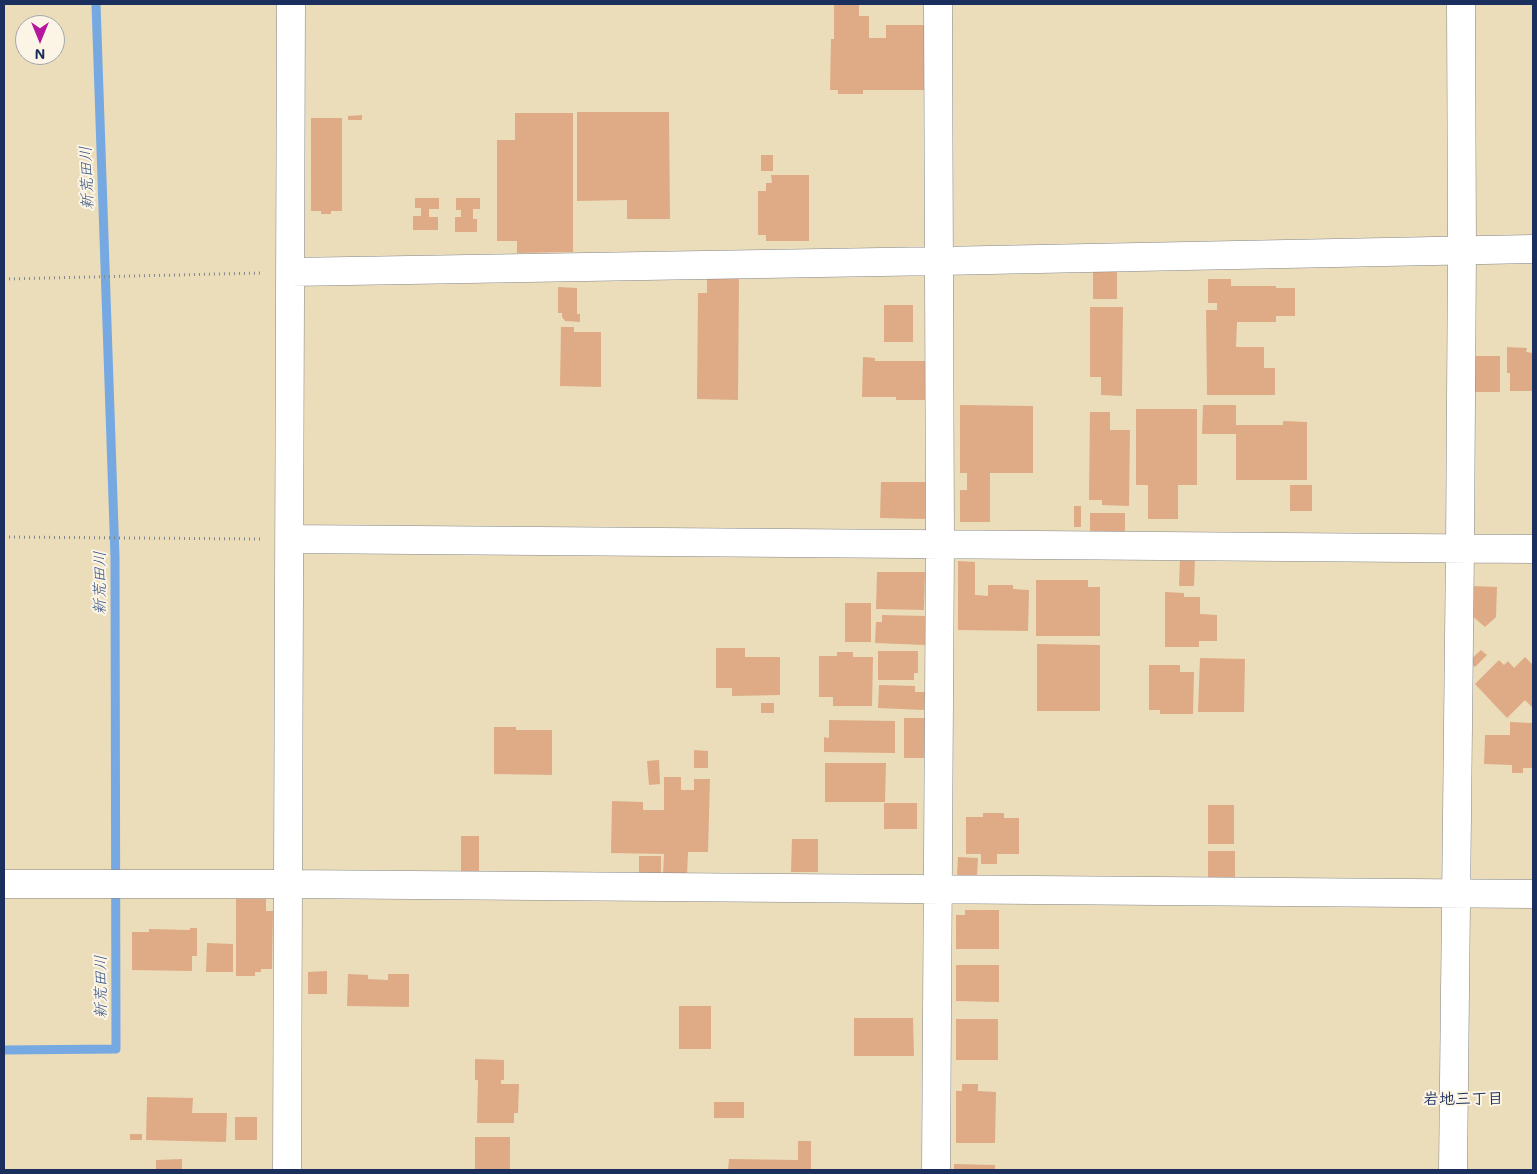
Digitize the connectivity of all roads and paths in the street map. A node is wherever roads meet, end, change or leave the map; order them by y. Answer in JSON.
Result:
{"nodes":[{"id":1,"x":291,"y":4,"type":"edge"},
{"id":2,"x":938,"y":4,"type":"edge"},
{"id":3,"x":1461,"y":4,"type":"edge"},
{"id":4,"x":1533,"y":248,"type":"edge"},
{"id":5,"x":1462,"y":250,"type":"junction"},
{"id":6,"x":940,"y":261,"type":"junction"},
{"id":7,"x":291,"y":272,"type":"junction"},
{"id":8,"x":4,"y":279,"type":"edge"},
{"id":9,"x":4,"y":537,"type":"edge"},
{"id":10,"x":290,"y":540,"type":"junction"},
{"id":11,"x":940,"y":544,"type":"junction"},
{"id":12,"x":1460,"y":549,"type":"junction"},
{"id":13,"x":1533,"y":549,"type":"edge"},
{"id":14,"x":4,"y":884,"type":"edge"},
{"id":15,"x":288,"y":884,"type":"junction"},
{"id":16,"x":938,"y":890,"type":"junction"},
{"id":17,"x":1456,"y":894,"type":"junction"},
{"id":18,"x":1533,"y":894,"type":"edge"},
{"id":19,"x":287,"y":1170,"type":"edge"},
{"id":20,"x":936,"y":1170,"type":"edge"},
{"id":21,"x":1453,"y":1170,"type":"edge"}],
"edges":[{"from":1,"to":7,"type":"street"},
{"from":2,"to":6,"type":"street"},
{"from":3,"to":5,"type":"street"},
{"from":4,"to":5,"type":"street"},
{"from":5,"to":6,"type":"street"},
{"from":5,"to":12,"type":"street"},
{"from":6,"to":7,"type":"street"},
{"from":6,"to":11,"type":"street"},
{"from":7,"to":8,"type":"path"},
{"from":7,"to":10,"type":"street"},
{"from":9,"to":10,"type":"path"},
{"from":10,"to":11,"type":"street"},
{"from":10,"to":15,"type":"street"},
{"from":11,"to":12,"type":"street"},
{"from":11,"to":16,"type":"street"},
{"from":12,"to":13,"type":"street"},
{"from":12,"to":17,"type":"street"},
{"from":14,"to":15,"type":"street"},
{"from":15,"to":16,"type":"street"},
{"from":15,"to":19,"type":"street"},
{"from":16,"to":17,"type":"street"},
{"from":16,"to":20,"type":"street"},
{"from":17,"to":18,"type":"street"},
{"from":17,"to":21,"type":"street"}]}
